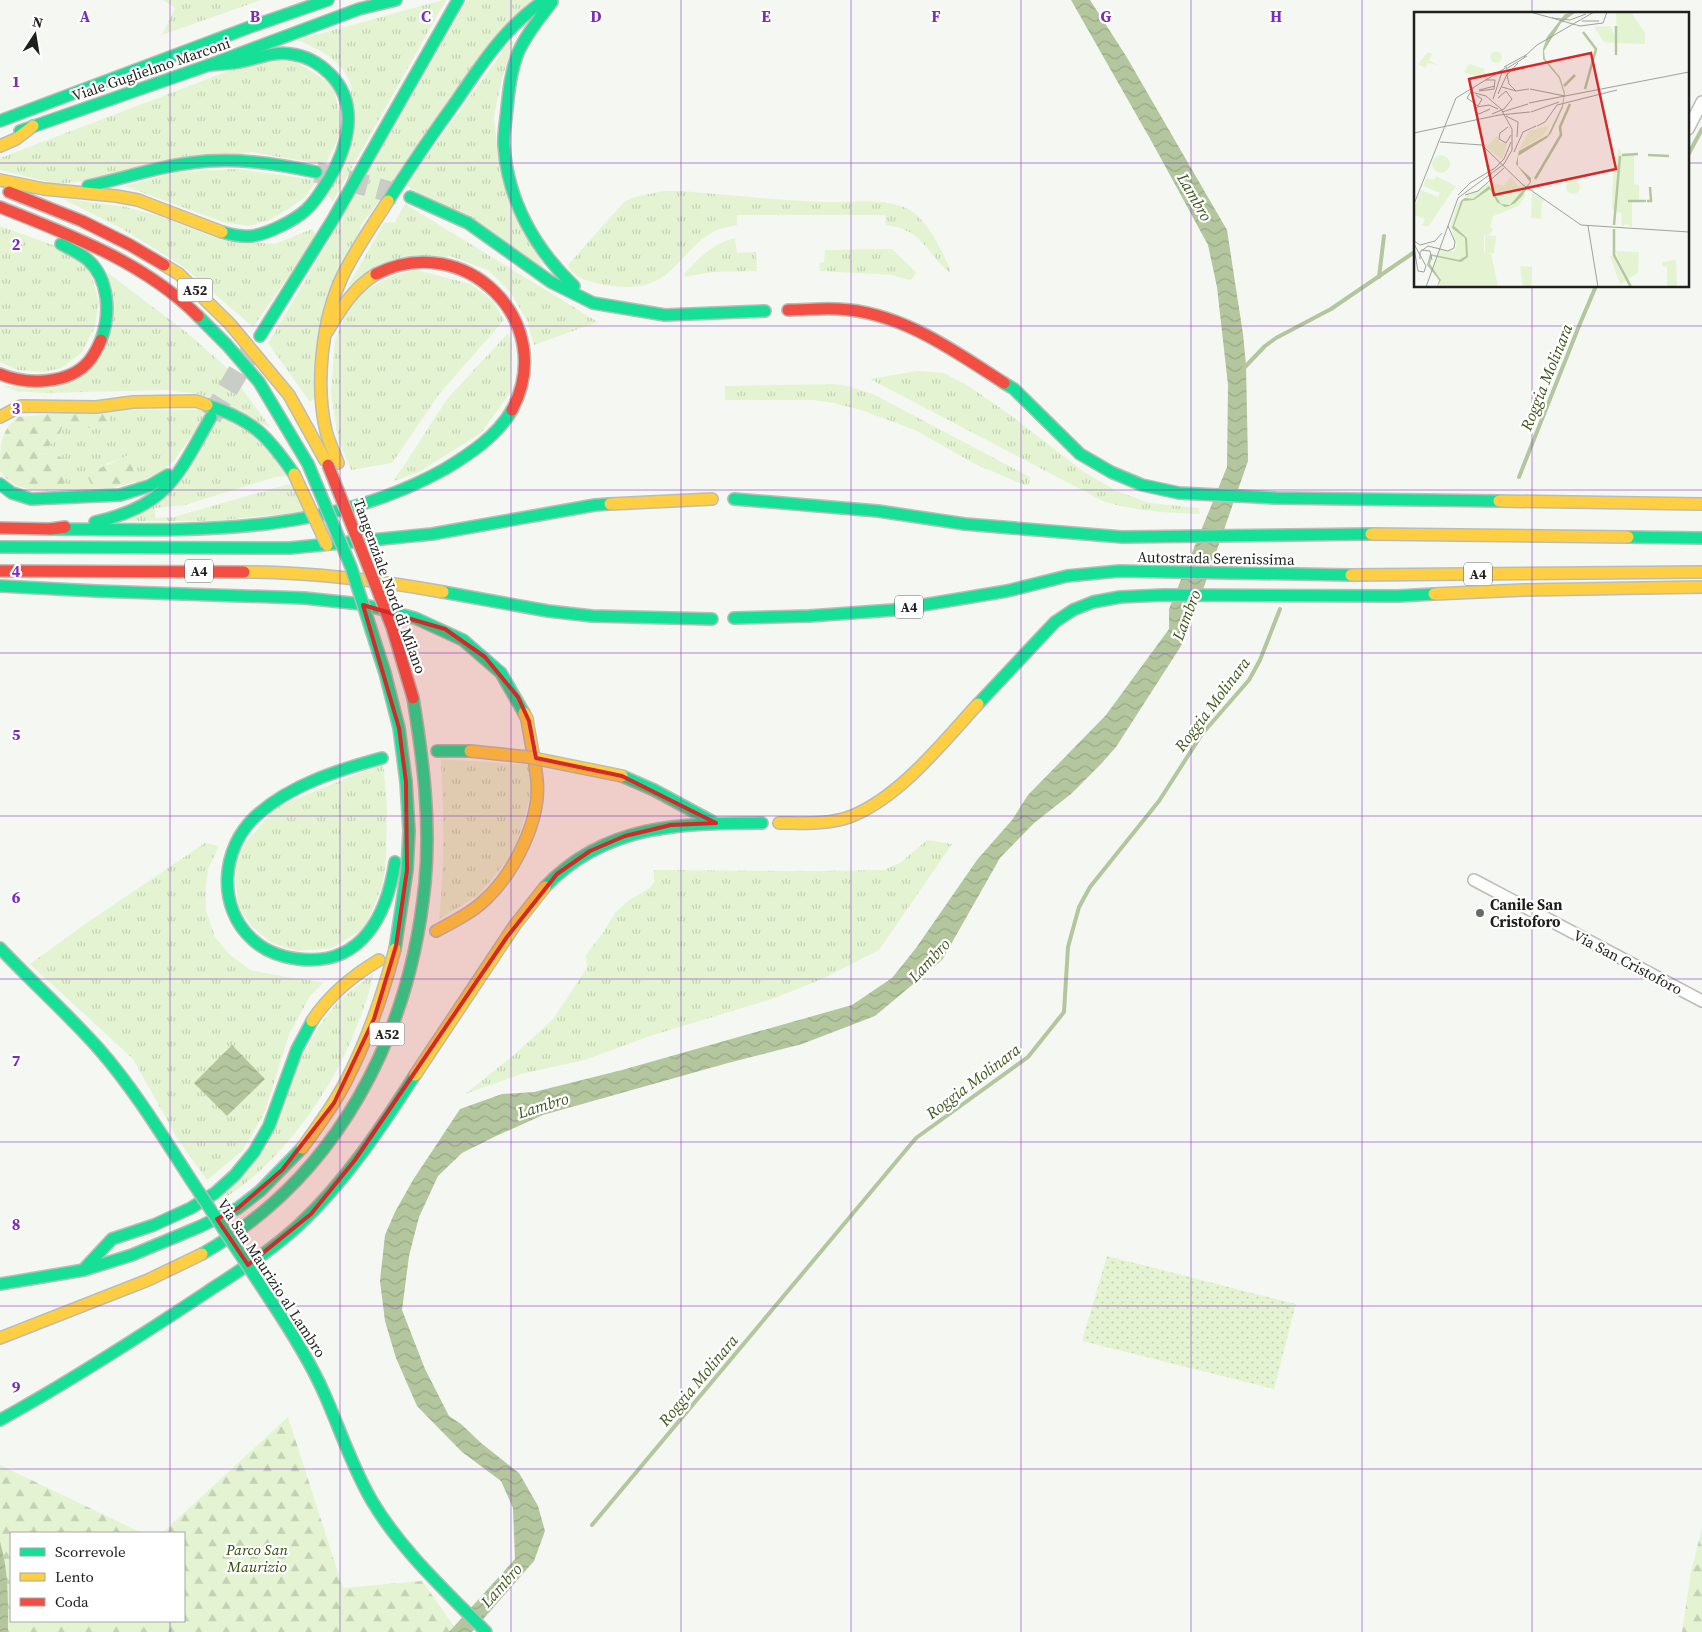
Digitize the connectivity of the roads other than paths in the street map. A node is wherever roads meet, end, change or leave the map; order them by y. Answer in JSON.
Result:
{"nodes":[{"id":1,"x":328,"y":0,"type":"edge"},
{"id":2,"x":396,"y":0,"type":"edge"},
{"id":3,"x":458,"y":0,"type":"edge"},
{"id":4,"x":545,"y":0,"type":"edge"},
{"id":5,"x":553,"y":0,"type":"edge"},
{"id":6,"x":209,"y":65,"type":"junction"},
{"id":7,"x":1702,"y":102,"type":"edge"},
{"id":8,"x":0,"y":121,"type":"edge"},
{"id":9,"x":1690,"y":125,"type":"edge"},
{"id":10,"x":33,"y":126,"type":"junction"},
{"id":11,"x":0,"y":138,"type":"edge"},
{"id":12,"x":0,"y":146,"type":"edge"},
{"id":13,"x":316,"y":172,"type":"tunnel mouth"},
{"id":14,"x":0,"y":180,"type":"edge"},
{"id":15,"x":0,"y":189,"type":"edge"},
{"id":16,"x":58,"y":191,"type":"junction"},
{"id":17,"x":410,"y":198,"type":"tunnel mouth"},
{"id":18,"x":343,"y":202,"type":"junction"},
{"id":19,"x":0,"y":207,"type":"edge"},
{"id":20,"x":0,"y":216,"type":"edge"},
{"id":21,"x":319,"y":219,"type":"dead end"},
{"id":22,"x":305,"y":226,"type":"dead end"},
{"id":23,"x":253,"y":236,"type":"junction"},
{"id":24,"x":593,"y":303,"type":"junction"},
{"id":25,"x":788,"y":310,"type":"dead end"},
{"id":26,"x":766,"y":311,"type":"dead end"},
{"id":27,"x":327,"y":332,"type":"junction"},
{"id":28,"x":260,"y":336,"type":"dead end"},
{"id":29,"x":0,"y":374,"type":"edge"},
{"id":30,"x":16,"y":395,"type":"dead end"},
{"id":31,"x":133,"y":402,"type":"junction"},
{"id":32,"x":0,"y":417,"type":"edge"},
{"id":33,"x":211,"y":417,"type":"tunnel mouth"},
{"id":34,"x":333,"y":464,"type":"junction"},
{"id":35,"x":183,"y":466,"type":"junction"},
{"id":36,"x":0,"y":484,"type":"edge"},
{"id":37,"x":712,"y":499,"type":"dead end"},
{"id":38,"x":734,"y":499,"type":"dead end"},
{"id":39,"x":1702,"y":504,"type":"edge"},
{"id":40,"x":0,"y":528,"type":"edge"},
{"id":41,"x":50,"y":529,"type":"junction"},
{"id":42,"x":1702,"y":538,"type":"edge"},
{"id":43,"x":0,"y":547,"type":"edge"},
{"id":44,"x":351,"y":567,"type":"junction"},
{"id":45,"x":0,"y":571,"type":"edge"},
{"id":46,"x":1702,"y":572,"type":"edge"},
{"id":47,"x":0,"y":586,"type":"edge"},
{"id":48,"x":1702,"y":587,"type":"edge"},
{"id":49,"x":734,"y":618,"type":"dead end"},
{"id":50,"x":712,"y":619,"type":"dead end"},
{"id":51,"x":437,"y":751,"type":"dead end"},
{"id":52,"x":382,"y":758,"type":"dead end"},
{"id":53,"x":406,"y":782,"type":"junction"},
{"id":54,"x":395,"y":798,"type":"dead end"},
{"id":55,"x":716,"y":823,"type":"junction"},
{"id":56,"x":762,"y":823,"type":"dead end"},
{"id":57,"x":779,"y":823,"type":"dead end"},
{"id":58,"x":396,"y":853,"type":"dead end"},
{"id":59,"x":1474,"y":880,"type":"dead end"},
{"id":60,"x":436,"y":931,"type":"dead end"},
{"id":61,"x":0,"y":948,"type":"edge"},
{"id":62,"x":379,"y":960,"type":"dead end"},
{"id":63,"x":1702,"y":1001,"type":"edge"},
{"id":64,"x":84,"y":1270,"type":"junction"},
{"id":65,"x":0,"y":1284,"type":"edge"},
{"id":66,"x":0,"y":1338,"type":"edge"},
{"id":67,"x":0,"y":1420,"type":"edge"},
{"id":68,"x":484,"y":1629,"type":"edge"}],
"edges":[{"from":1,"to":8,"type":"main road","name":"Viale Guglielmo Marconi"},
{"from":2,"to":6,"type":"main road","name":"Viale Guglielmo Marconi"},
{"from":3,"to":18,"type":"main road"},
{"from":4,"to":27,"type":"main road"},
{"from":5,"to":24,"type":"main road"},
{"from":6,"to":10,"type":"main road","name":"Viale Guglielmo Marconi"},
{"from":6,"to":23,"type":"main road"},
{"from":7,"to":9,"type":"street"},
{"from":10,"to":11,"type":"main road","name":"Viale Guglielmo Marconi"},
{"from":10,"to":12,"type":"main road"},
{"from":13,"to":16,"type":"main road"},
{"from":14,"to":16,"type":"main road"},
{"from":15,"to":34,"type":"main road","name":"Tangenziale Nord di Milano","number":"A52"},
{"from":16,"to":23,"type":"main road"},
{"from":17,"to":24,"type":"main road"},
{"from":18,"to":21,"type":"main road"},
{"from":18,"to":28,"type":"main road"},
{"from":19,"to":44,"type":"main road","name":"Tangenziale Nord di Milano","number":"A52","bridge":true},
{"from":20,"to":29,"type":"main road"},
{"from":22,"to":23,"type":"main road"},
{"from":24,"to":26,"type":"main road"},
{"from":25,"to":39,"type":"main road"},
{"from":27,"to":34,"type":"main road"},
{"from":27,"to":41,"type":"main road"},
{"from":30,"to":31,"type":"main road"},
{"from":31,"to":32,"type":"main road"},
{"from":31,"to":44,"type":"main road","bridge":true},
{"from":33,"to":35,"type":"main road"},
{"from":34,"to":66,"type":"main road","name":"Tangenziale Nord di Milano","number":"A52","bridge":true},
{"from":35,"to":36,"type":"main road"},
{"from":35,"to":41,"type":"main road"},
{"from":37,"to":43,"type":"main road","number":"A4"},
{"from":38,"to":42,"type":"main road","name":"Autostrada Serenissima"},
{"from":40,"to":41,"type":"main road"},
{"from":44,"to":53,"type":"main road","name":"Tangenziale Nord di Milano","number":"A52","bridge":true},
{"from":45,"to":50,"type":"main road","number":"A4"},
{"from":46,"to":49,"type":"main road","name":"Autostrada Serenissima","number":"A4"},
{"from":47,"to":60,"type":"main road"},
{"from":48,"to":57,"type":"main road"},
{"from":51,"to":55,"type":"main road","bridge":true},
{"from":52,"to":58,"type":"main road"},
{"from":53,"to":54,"type":"main road"},
{"from":53,"to":64,"type":"main road","name":"Tangenziale Nord di Milano","number":"A52"},
{"from":55,"to":56,"type":"main road"},
{"from":55,"to":67,"type":"main road"},
{"from":59,"to":63,"type":"street","name":"Via San Cristoforo"},
{"from":61,"to":68,"type":"main road","name":"Via San Maurizio al Lambro","bridge":true},
{"from":62,"to":64,"type":"main road"},
{"from":64,"to":65,"type":"main road","name":"Tangenziale Nord di Milano","number":"A52"}]}
